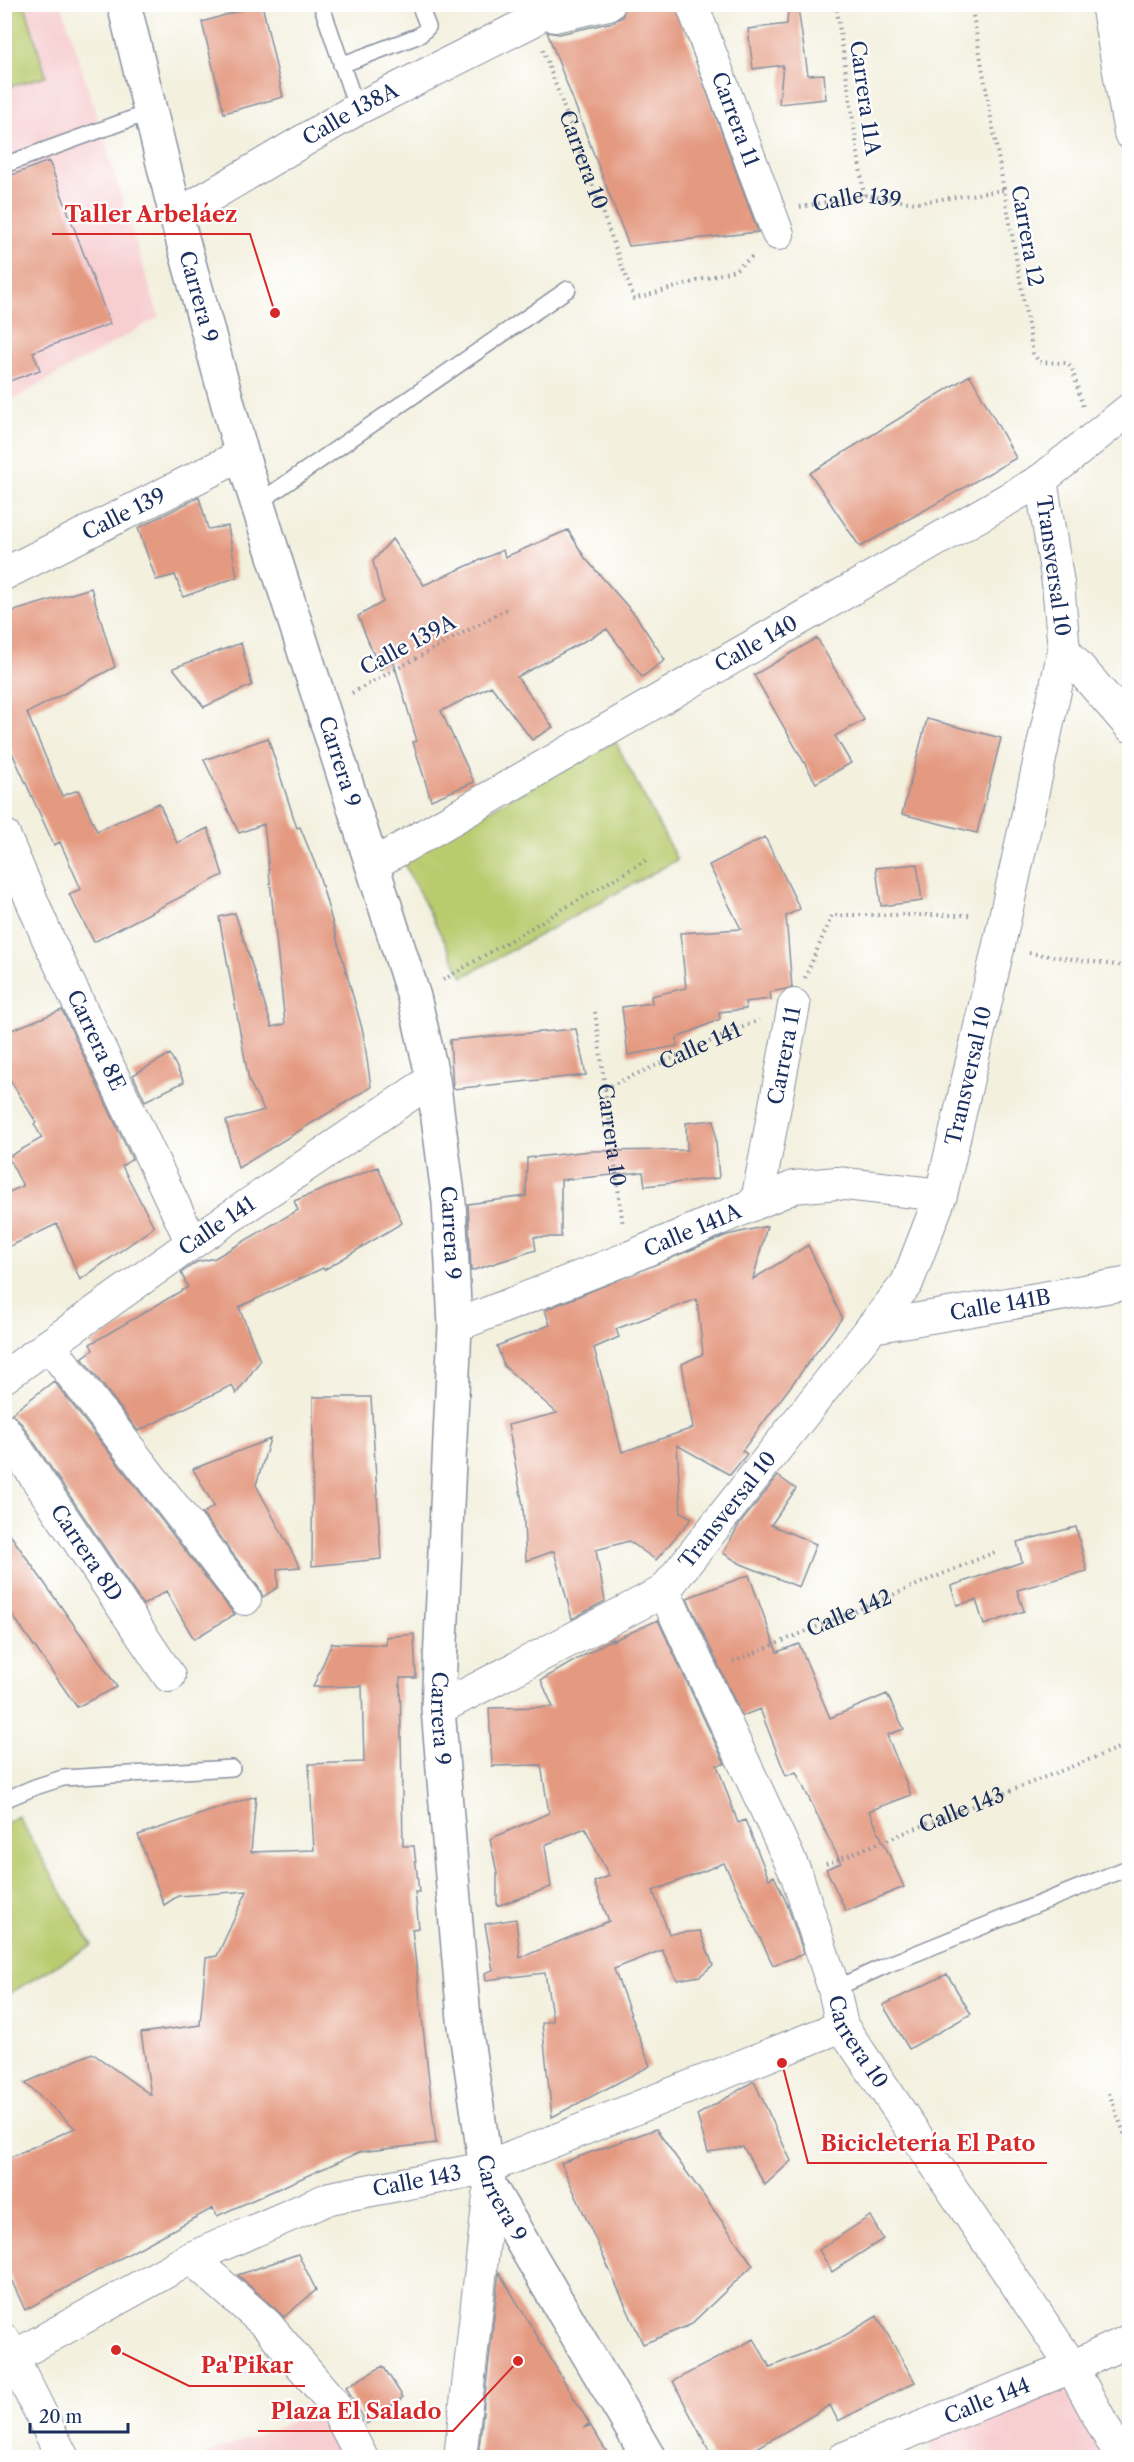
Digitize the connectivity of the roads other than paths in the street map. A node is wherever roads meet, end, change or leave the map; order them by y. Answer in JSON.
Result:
{"nodes":[{"id":1,"x":124,"y":4,"type":"edge"},
{"id":2,"x":321,"y":4,"type":"edge"},
{"id":3,"x":419,"y":4,"type":"edge"},
{"id":4,"x":609,"y":4,"type":"edge"},
{"id":5,"x":692,"y":4,"type":"edge"},
{"id":6,"x":1107,"y":4,"type":"edge"},
{"id":7,"x":341,"y":65,"type":"junction"},
{"id":8,"x":357,"y":109,"type":"junction"},
{"id":9,"x":150,"y":112,"type":"junction"},
{"id":10,"x":1130,"y":133,"type":"edge"},
{"id":11,"x":4,"y":165,"type":"edge"},
{"id":12,"x":176,"y":216,"type":"junction"},
{"id":13,"x":778,"y":234,"type":"road end"},
{"id":14,"x":568,"y":289,"type":"dead end"},
{"id":15,"x":1121,"y":417,"type":"edge"},
{"id":16,"x":242,"y":455,"type":"junction"},
{"id":17,"x":1041,"y":480,"type":"junction"},
{"id":18,"x":258,"y":503,"type":"junction"},
{"id":19,"x":4,"y":574,"type":"edge"},
{"id":20,"x":1064,"y":650,"type":"junction"},
{"id":21,"x":1130,"y":726,"type":"edge"},
{"id":22,"x":4,"y":835,"type":"edge"},
{"id":23,"x":374,"y":864,"type":"junction"},
{"id":24,"x":794,"y":1005,"type":"road end"},
{"id":25,"x":433,"y":1079,"type":"junction"},
{"id":26,"x":941,"y":1195,"type":"junction"},
{"id":27,"x":757,"y":1201,"type":"junction"},
{"id":28,"x":192,"y":1243,"type":"junction"},
{"id":29,"x":1130,"y":1283,"type":"edge"},
{"id":30,"x":455,"y":1326,"type":"junction"},
{"id":31,"x":872,"y":1328,"type":"junction"},
{"id":32,"x":50,"y":1345,"type":"junction"},
{"id":33,"x":4,"y":1377,"type":"edge"},
{"id":34,"x":4,"y":1430,"type":"edge"},
{"id":35,"x":664,"y":1591,"type":"junction"},
{"id":36,"x":245,"y":1599,"type":"dead end"},
{"id":37,"x":169,"y":1676,"type":"dead end"},
{"id":38,"x":438,"y":1709,"type":"junction"},
{"id":39,"x":232,"y":1768,"type":"dead end"},
{"id":40,"x":4,"y":1800,"type":"edge"},
{"id":41,"x":1130,"y":1867,"type":"edge"},
{"id":42,"x":834,"y":1989,"type":"junction"},
{"id":43,"x":842,"y":2026,"type":"junction"},
{"id":44,"x":488,"y":2177,"type":"junction"},
{"id":45,"x":191,"y":2258,"type":"junction"},
{"id":46,"x":1130,"y":2340,"type":"edge"},
{"id":47,"x":7,"y":2353,"type":"edge"},
{"id":48,"x":1072,"y":2367,"type":"junction"},
{"id":49,"x":63,"y":2457,"type":"edge"},
{"id":50,"x":362,"y":2457,"type":"edge"},
{"id":51,"x":460,"y":2457,"type":"edge"},
{"id":52,"x":649,"y":2457,"type":"edge"},
{"id":53,"x":844,"y":2457,"type":"edge"},
{"id":54,"x":1120,"y":2457,"type":"edge"}],
"edges":[{"from":1,"to":9,"type":"street","name":"Carrera 9"},
{"from":2,"to":7,"type":"lane"},
{"from":3,"to":7,"type":"lane"},
{"from":4,"to":8,"type":"street","name":"Calle 138A"},
{"from":5,"to":13,"type":"street","name":"Carrera 11"},
{"from":6,"to":10,"type":"street"},
{"from":7,"to":8,"type":"lane"},
{"from":8,"to":12,"type":"street","name":"Calle 138A"},
{"from":9,"to":11,"type":"lane"},
{"from":9,"to":12,"type":"street","name":"Carrera 9"},
{"from":12,"to":16,"type":"street","name":"Carrera 9"},
{"from":14,"to":18,"type":"lane"},
{"from":15,"to":17,"type":"street","name":"Calle 140"},
{"from":16,"to":18,"type":"street","name":"Carrera 9"},
{"from":16,"to":19,"type":"street","name":"Calle 139"},
{"from":17,"to":20,"type":"street","name":"Transversal 10"},
{"from":17,"to":23,"type":"street","name":"Calle 140"},
{"from":18,"to":23,"type":"street","name":"Carrera 9"},
{"from":20,"to":21,"type":"street"},
{"from":20,"to":26,"type":"street","name":"Transversal 10"},
{"from":22,"to":28,"type":"street","name":"Carrera 8E"},
{"from":23,"to":25,"type":"street","name":"Carrera 9"},
{"from":24,"to":27,"type":"street","name":"Carrera 11"},
{"from":25,"to":28,"type":"street","name":"Calle 141"},
{"from":25,"to":30,"type":"street","name":"Carrera 9"},
{"from":26,"to":27,"type":"street","name":"Calle 141A"},
{"from":26,"to":31,"type":"street","name":"Transversal 10"},
{"from":27,"to":30,"type":"street","name":"Calle 141A"},
{"from":28,"to":32,"type":"street","name":"Calle 141"},
{"from":29,"to":31,"type":"street","name":"Calle 141B"},
{"from":30,"to":38,"type":"street","name":"Carrera 9"},
{"from":31,"to":35,"type":"street","name":"Transversal 10"},
{"from":32,"to":33,"type":"street","name":"Calle 141"},
{"from":32,"to":36,"type":"street"},
{"from":34,"to":37,"type":"street","name":"Carrera 8D"},
{"from":35,"to":38,"type":"street"},
{"from":35,"to":42,"type":"street","name":"Carrera 10"},
{"from":38,"to":44,"type":"street","name":"Carrera 9"},
{"from":39,"to":40,"type":"lane"},
{"from":41,"to":42,"type":"lane"},
{"from":42,"to":43,"type":"street","name":"Carrera 10"},
{"from":43,"to":44,"type":"street","name":"Calle 143"},
{"from":43,"to":48,"type":"street","name":"Carrera 10"},
{"from":44,"to":45,"type":"street","name":"Calle 143"},
{"from":44,"to":51,"type":"street"},
{"from":44,"to":52,"type":"street","name":"Carrera 9"},
{"from":45,"to":47,"type":"street","name":"Calle 143"},
{"from":45,"to":50,"type":"street"},
{"from":46,"to":48,"type":"street","name":"Calle 144"},
{"from":47,"to":49,"type":"street"},
{"from":48,"to":53,"type":"street","name":"Calle 144"},
{"from":48,"to":54,"type":"street","name":"Carrera 10"}]}
